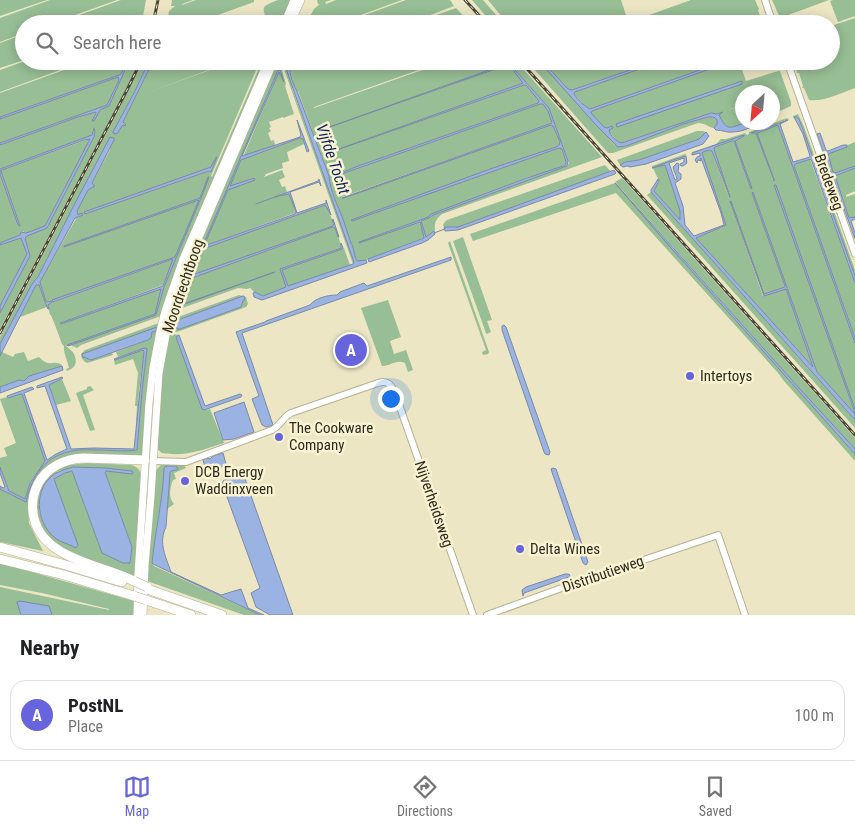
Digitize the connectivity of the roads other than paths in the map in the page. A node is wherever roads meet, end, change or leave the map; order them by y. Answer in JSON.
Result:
{"nodes":[{"id":1,"x":294,"y":0,"type":"edge"},
{"id":2,"x":301,"y":0,"type":"edge"},
{"id":3,"x":765,"y":0,"type":"edge"},
{"id":4,"x":288,"y":15,"type":"edge"},
{"id":5,"x":294,"y":15,"type":"edge"},
{"id":6,"x":771,"y":15,"type":"edge"},
{"id":7,"x":264,"y":70,"type":"edge"},
{"id":8,"x":270,"y":70,"type":"edge"},
{"id":9,"x":790,"y":70,"type":"edge"},
{"id":10,"x":855,"y":254,"type":"edge"},
{"id":11,"x":151,"y":459,"type":"junction"},
{"id":12,"x":0,"y":547,"type":"edge"},
{"id":13,"x":0,"y":558,"type":"edge"},
{"id":14,"x":134,"y":583,"type":"junction"},
{"id":15,"x":137,"y":615,"type":"edge"},
{"id":16,"x":143,"y":615,"type":"edge"},
{"id":17,"x":191,"y":615,"type":"edge"},
{"id":18,"x":222,"y":615,"type":"edge"},
{"id":19,"x":472,"y":615,"type":"edge"},
{"id":20,"x":488,"y":615,"type":"edge"},
{"id":21,"x":746,"y":615,"type":"edge"}],
"edges":[{"from":1,"to":4,"type":"main road"},
{"from":2,"to":5,"type":"main road"},
{"from":3,"to":6,"type":"street"},
{"from":7,"to":11,"type":"main road","name":"Moordrechtboog"},
{"from":8,"to":11,"type":"main road","name":"Moordrechtboog"},
{"from":9,"to":10,"type":"street","name":"Bredeweg"},
{"from":11,"to":14,"type":"highway"},
{"from":11,"to":15,"type":"main road","name":"Moordrechtboog"},
{"from":11,"to":16,"type":"main road","name":"Moordrechtboog"},
{"from":11,"to":19,"type":"street","name":"Nijverheidsweg"},
{"from":12,"to":14,"type":"highway"},
{"from":13,"to":17,"type":"highway","bridge":true},
{"from":14,"to":18,"type":"highway","bridge":true},
{"from":20,"to":21,"type":"street","name":"Distributieweg"}]}
